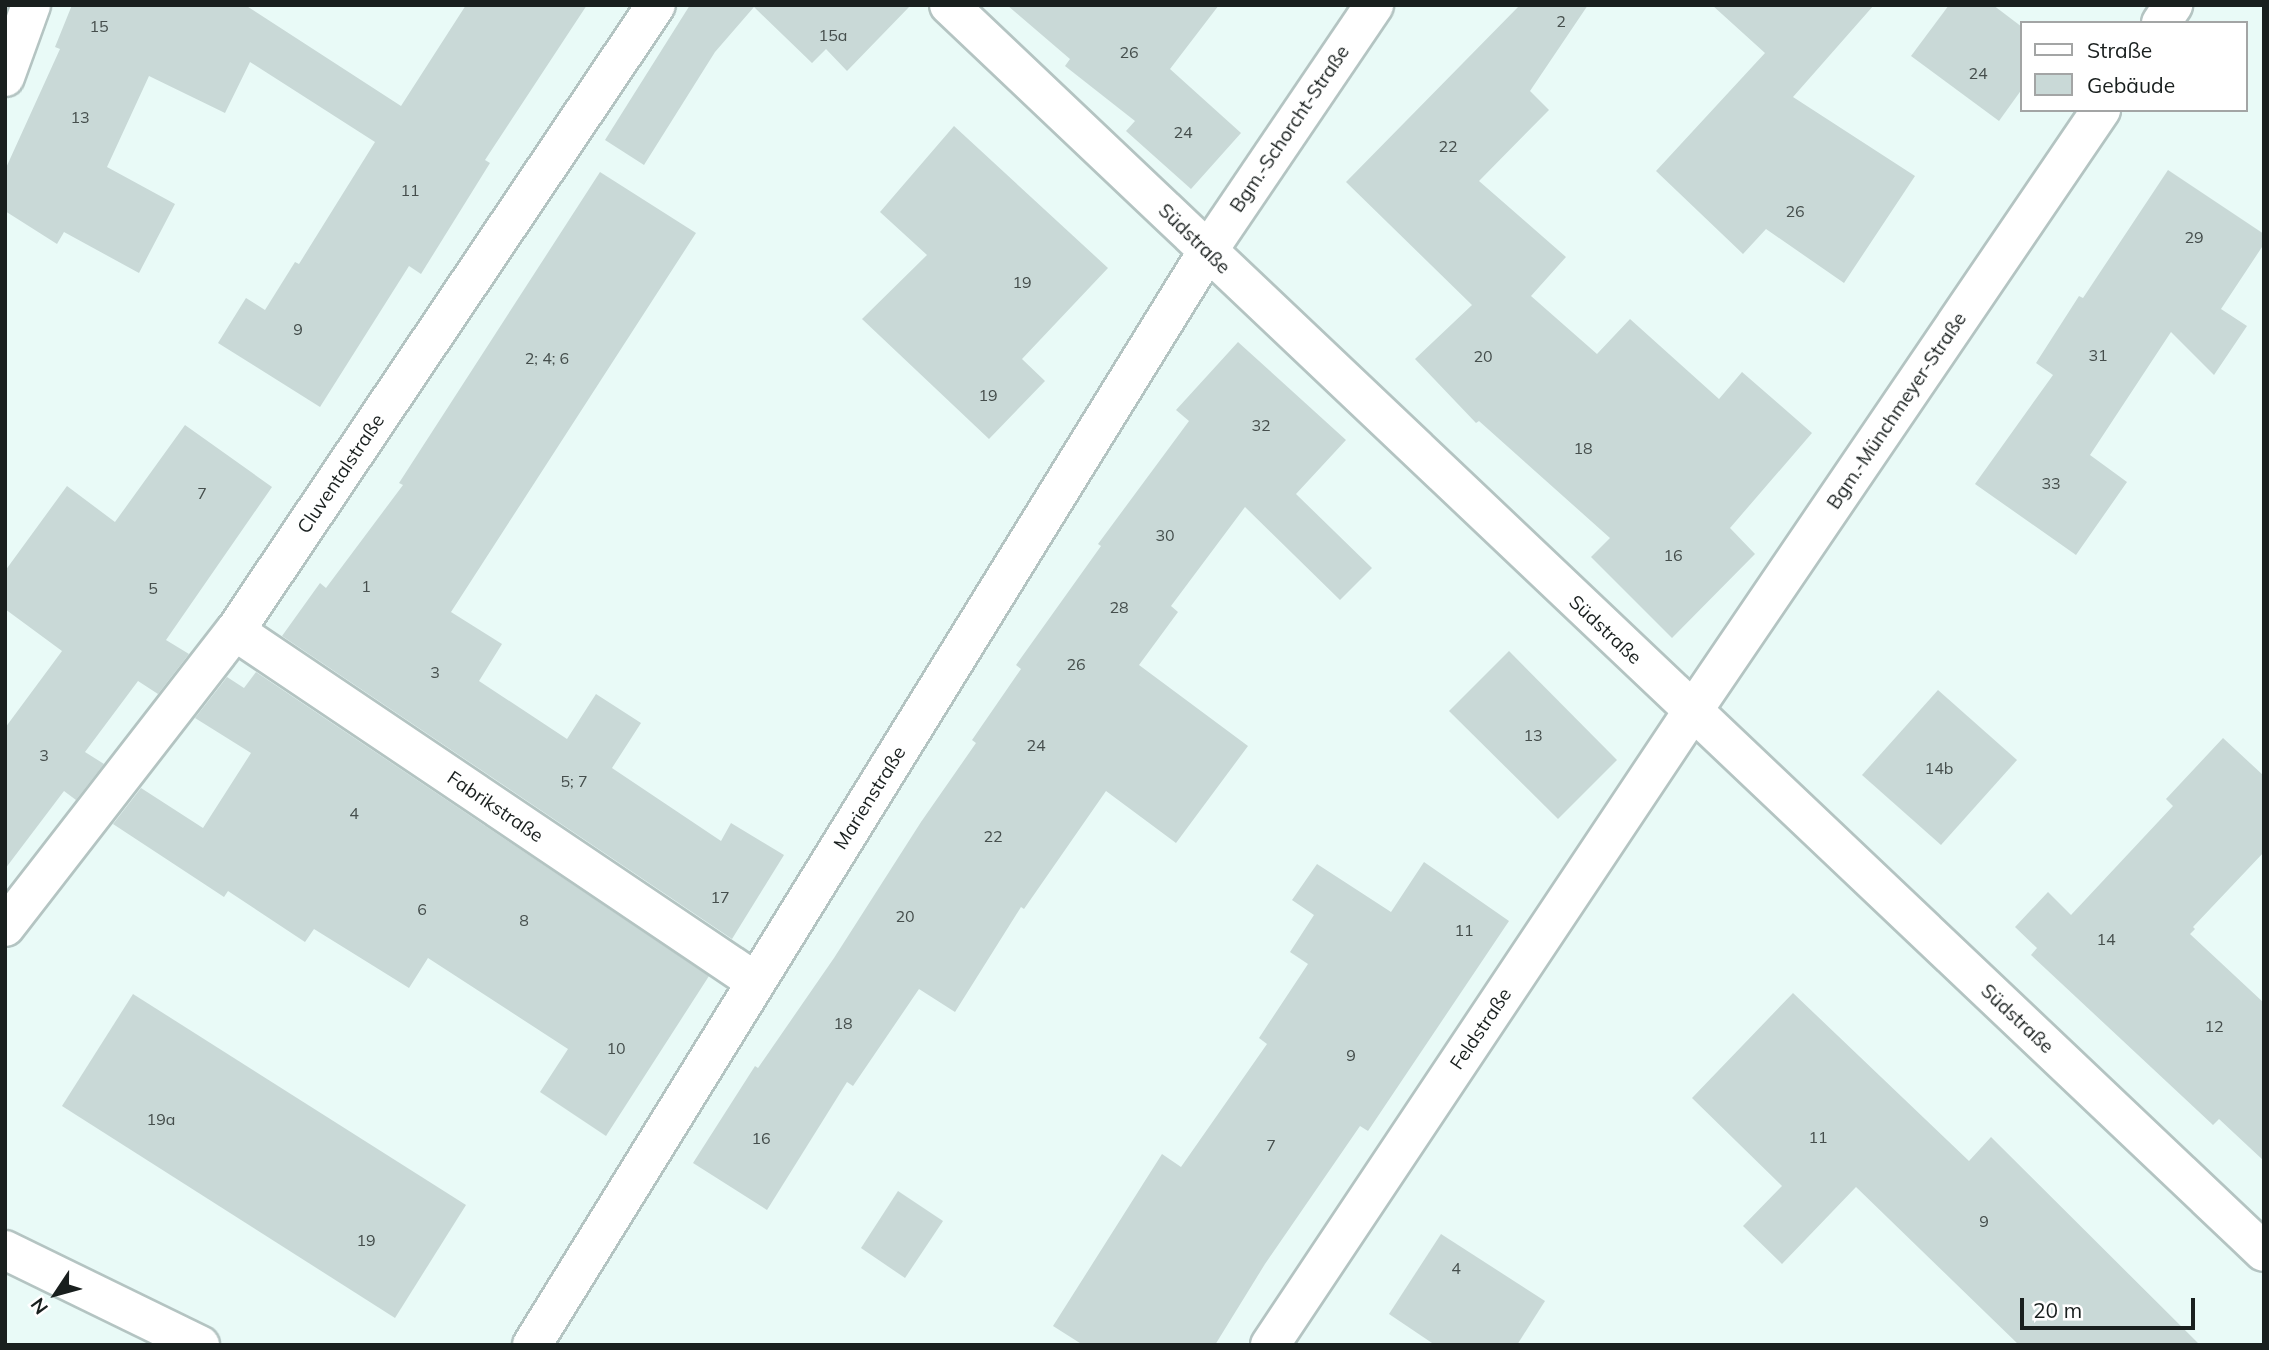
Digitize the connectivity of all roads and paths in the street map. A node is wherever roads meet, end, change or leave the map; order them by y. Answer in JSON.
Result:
{"nodes":[{"id":1,"x":31,"y":5,"type":"edge"},
{"id":2,"x":656,"y":5,"type":"edge"},
{"id":3,"x":949,"y":5,"type":"edge"},
{"id":4,"x":1374,"y":5,"type":"edge"},
{"id":5,"x":2172,"y":5,"type":"edge"},
{"id":6,"x":2162,"y":21,"type":"edge"},
{"id":7,"x":5,"y":78,"type":"edge"},
{"id":8,"x":2100,"y":112,"type":"edge"},
{"id":9,"x":1207,"y":252,"type":"junction"},
{"id":10,"x":235,"y":631,"type":"junction"},
{"id":11,"x":1692,"y":712,"type":"junction"},
{"id":12,"x":5,"y":928,"type":"edge"},
{"id":13,"x":756,"y":982,"type":"junction"},
{"id":14,"x":5,"y":1250,"type":"edge"},
{"id":15,"x":2264,"y":1252,"type":"edge"},
{"id":16,"x":200,"y":1345,"type":"edge"},
{"id":17,"x":532,"y":1345,"type":"edge"},
{"id":18,"x":1270,"y":1345,"type":"edge"}],
"edges":[{"from":1,"to":7,"type":"street"},
{"from":2,"to":10,"type":"street","name":"Cluventalstraße"},
{"from":3,"to":9,"type":"street","name":"Südstraße"},
{"from":4,"to":9,"type":"street","name":"Bgm.-Schorcht-Straße"},
{"from":5,"to":6,"type":"street"},
{"from":8,"to":11,"type":"street","name":"Bgm.-Münchmeyer-Straße"},
{"from":9,"to":11,"type":"street","name":"Südstraße"},
{"from":9,"to":13,"type":"street","name":"Marienstraße"},
{"from":10,"to":12,"type":"street","name":"Cluventalstraße"},
{"from":10,"to":13,"type":"street","name":"Fabrikstraße"},
{"from":11,"to":15,"type":"street","name":"Südstraße"},
{"from":11,"to":18,"type":"street","name":"Feldstraße"},
{"from":13,"to":17,"type":"street","name":"Marienstraße"},
{"from":14,"to":16,"type":"street"}]}
